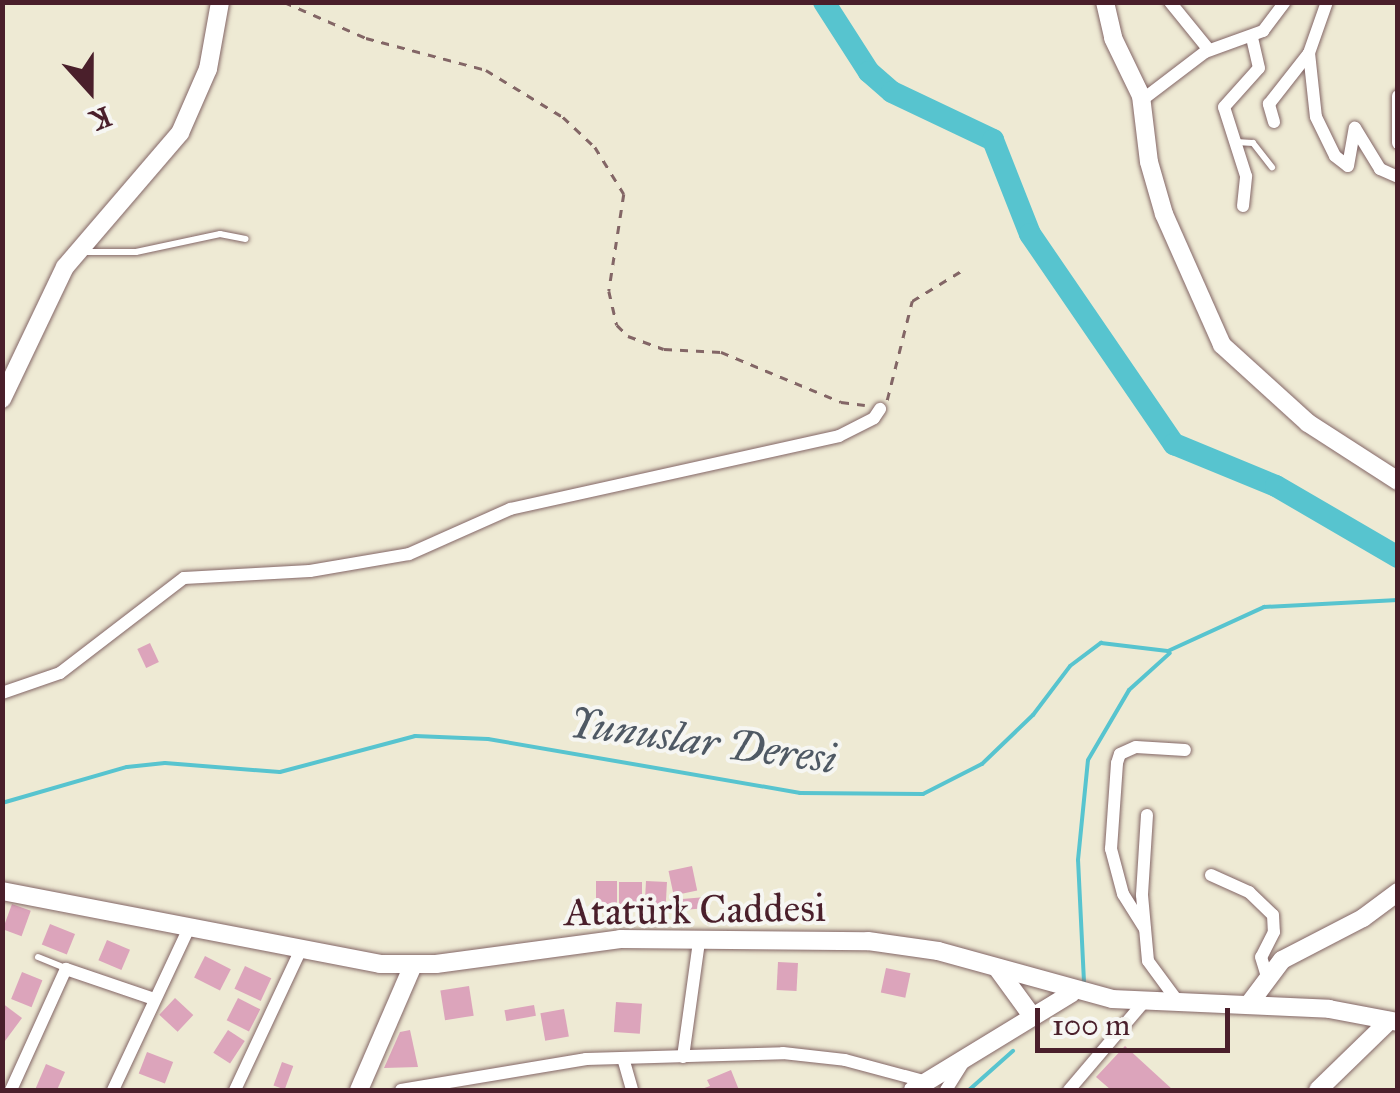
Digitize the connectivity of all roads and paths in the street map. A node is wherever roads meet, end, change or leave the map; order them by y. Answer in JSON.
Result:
{"nodes":[{"id":1,"x":220,"y":2,"type":"edge"},
{"id":2,"x":284,"y":2,"type":"edge"},
{"id":3,"x":1104,"y":2,"type":"edge"},
{"id":4,"x":1170,"y":2,"type":"edge"},
{"id":5,"x":1286,"y":2,"type":"edge"},
{"id":6,"x":1326,"y":2,"type":"edge"},
{"id":7,"x":1252,"y":37,"type":"junction"},
{"id":8,"x":1209,"y":50,"type":"junction"},
{"id":9,"x":1309,"y":52,"type":"junction"},
{"id":10,"x":1398,"y":96,"type":"edge"},
{"id":11,"x":1142,"y":100,"type":"junction"},
{"id":12,"x":1274,"y":122,"type":"dead end"},
{"id":13,"x":1234,"y":142,"type":"junction"},
{"id":14,"x":1398,"y":143,"type":"edge"},
{"id":15,"x":1272,"y":167,"type":"dead end"},
{"id":16,"x":1398,"y":177,"type":"edge"},
{"id":17,"x":1243,"y":206,"type":"dead end"},
{"id":18,"x":246,"y":239,"type":"dead end"},
{"id":19,"x":76,"y":252,"type":"junction"},
{"id":20,"x":966,"y":268,"type":"dead end"},
{"id":21,"x":2,"y":399,"type":"edge"},
{"id":22,"x":880,"y":409,"type":"junction"},
{"id":23,"x":1398,"y":481,"type":"edge"},
{"id":24,"x":2,"y":693,"type":"edge"},
{"id":25,"x":1185,"y":750,"type":"dead end"},
{"id":26,"x":1147,"y":815,"type":"dead end"},
{"id":27,"x":1212,"y":875,"type":"dead end"},
{"id":28,"x":2,"y":891,"type":"edge"},
{"id":29,"x":1398,"y":892,"type":"edge"},
{"id":30,"x":1145,"y":929,"type":"junction"},
{"id":31,"x":188,"y":930,"type":"junction"},
{"id":32,"x":699,"y":940,"type":"junction"},
{"id":33,"x":300,"y":951,"type":"junction"},
{"id":34,"x":38,"y":957,"type":"dead end"},
{"id":35,"x":413,"y":966,"type":"junction"},
{"id":36,"x":66,"y":968,"type":"junction"},
{"id":37,"x":997,"y":968,"type":"junction"},
{"id":38,"x":1268,"y":976,"type":"junction"},
{"id":39,"x":1072,"y":993,"type":"junction"},
{"id":40,"x":154,"y":999,"type":"junction"},
{"id":41,"x":1144,"y":1002,"type":"junction"},
{"id":42,"x":1179,"y":1003,"type":"junction"},
{"id":43,"x":1249,"y":1004,"type":"junction"},
{"id":44,"x":1032,"y":1016,"type":"junction"},
{"id":45,"x":1393,"y":1021,"type":"edge"},
{"id":46,"x":683,"y":1057,"type":"junction"},
{"id":47,"x":622,"y":1058,"type":"junction"},
{"id":48,"x":965,"y":1058,"type":"junction"},
{"id":49,"x":463,"y":1085,"type":"edge"},
{"id":50,"x":920,"y":1086,"type":"edge"},
{"id":51,"x":629,"y":1089,"type":"edge"},
{"id":52,"x":11,"y":1090,"type":"edge"},
{"id":53,"x":113,"y":1090,"type":"edge"},
{"id":54,"x":235,"y":1090,"type":"edge"},
{"id":55,"x":359,"y":1090,"type":"edge"},
{"id":56,"x":401,"y":1090,"type":"edge"},
{"id":57,"x":946,"y":1090,"type":"edge"},
{"id":58,"x":1069,"y":1090,"type":"edge"},
{"id":59,"x":1321,"y":1090,"type":"edge"}],
"edges":[{"from":1,"to":19,"type":"street"},
{"from":2,"to":22,"type":"path"},
{"from":3,"to":11,"type":"street"},
{"from":4,"to":8,"type":"street"},
{"from":5,"to":7,"type":"street"},
{"from":6,"to":9,"type":"street"},
{"from":7,"to":8,"type":"street"},
{"from":7,"to":13,"type":"street"},
{"from":8,"to":11,"type":"street"},
{"from":9,"to":12,"type":"street"},
{"from":9,"to":16,"type":"street"},
{"from":10,"to":14,"type":"street"},
{"from":11,"to":23,"type":"street"},
{"from":13,"to":15,"type":"lane"},
{"from":13,"to":17,"type":"street"},
{"from":18,"to":19,"type":"lane"},
{"from":19,"to":21,"type":"street"},
{"from":20,"to":22,"type":"path"},
{"from":22,"to":24,"type":"street"},
{"from":25,"to":30,"type":"street"},
{"from":26,"to":30,"type":"street"},
{"from":27,"to":38,"type":"street"},
{"from":28,"to":31,"type":"street","name":"Atatürk Caddesi"},
{"from":29,"to":38,"type":"street"},
{"from":30,"to":42,"type":"street"},
{"from":31,"to":33,"type":"street","name":"Atatürk Caddesi"},
{"from":31,"to":40,"type":"street"},
{"from":32,"to":35,"type":"street","name":"Atatürk Caddesi"},
{"from":32,"to":37,"type":"street","name":"Atatürk Caddesi"},
{"from":32,"to":46,"type":"street"},
{"from":33,"to":35,"type":"street","name":"Atatürk Caddesi"},
{"from":33,"to":54,"type":"street"},
{"from":34,"to":36,"type":"lane"},
{"from":35,"to":55,"type":"street"},
{"from":36,"to":40,"type":"street"},
{"from":36,"to":52,"type":"street"},
{"from":37,"to":39,"type":"street","name":"Atatürk Caddesi"},
{"from":37,"to":44,"type":"street"},
{"from":38,"to":43,"type":"street"},
{"from":39,"to":41,"type":"street","name":"Atatürk Caddesi"},
{"from":39,"to":44,"type":"street"},
{"from":40,"to":53,"type":"street"},
{"from":41,"to":42,"type":"street","name":"Atatürk Caddesi"},
{"from":41,"to":58,"type":"street"},
{"from":42,"to":43,"type":"street","name":"Atatürk Caddesi"},
{"from":43,"to":45,"type":"street","name":"Atatürk Caddesi"},
{"from":44,"to":48,"type":"street"},
{"from":45,"to":59,"type":"street"},
{"from":46,"to":47,"type":"street"},
{"from":46,"to":50,"type":"street"},
{"from":47,"to":49,"type":"street"},
{"from":47,"to":51,"type":"street"},
{"from":48,"to":50,"type":"street"},
{"from":48,"to":57,"type":"street"},
{"from":49,"to":56,"type":"street"}]}
